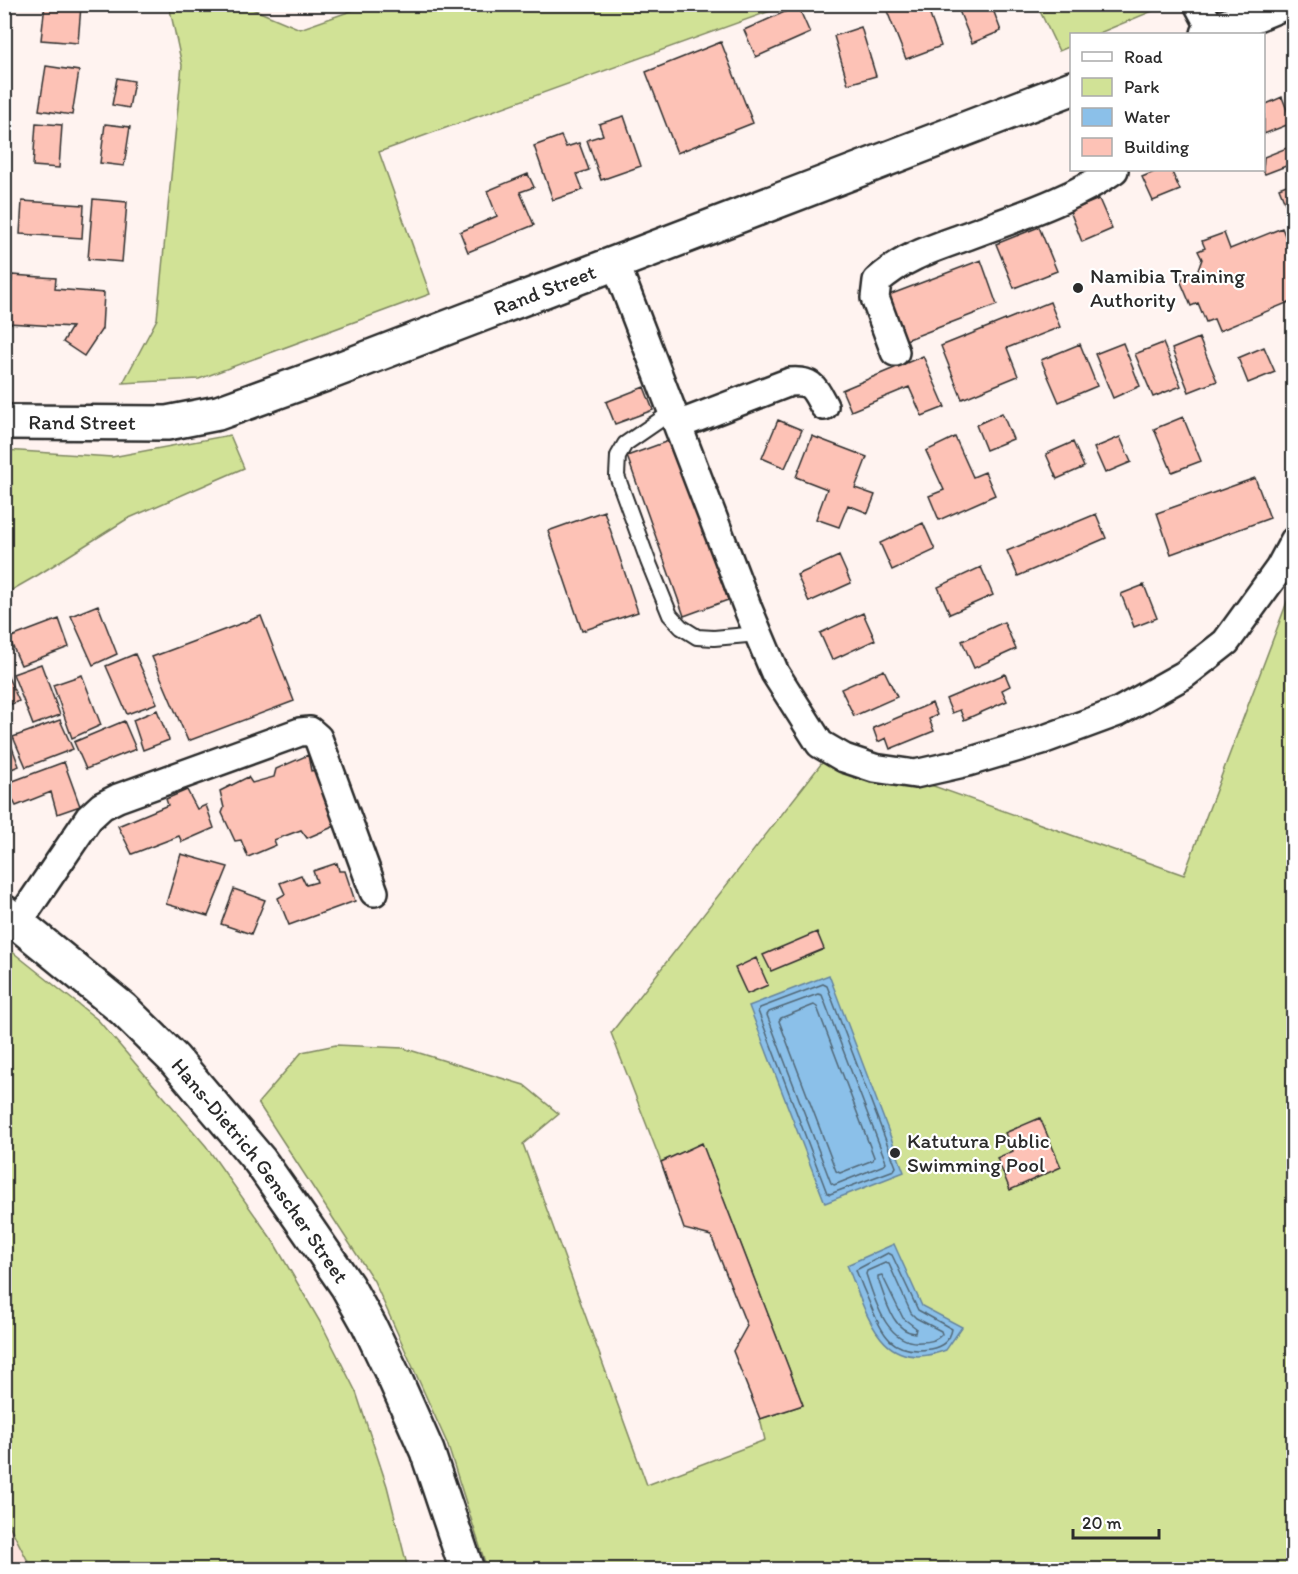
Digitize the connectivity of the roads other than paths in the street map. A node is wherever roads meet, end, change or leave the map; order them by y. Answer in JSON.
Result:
{"nodes":[{"id":1,"x":1281,"y":4,"type":"edge"},
{"id":2,"x":1206,"y":24,"type":"edge"},
{"id":3,"x":1070,"y":88,"type":"edge"},
{"id":4,"x":1112,"y":171,"type":"edge"},
{"id":5,"x":615,"y":262,"type":"junction"},
{"id":6,"x":896,"y":352,"type":"dead end"},
{"id":7,"x":824,"y":406,"type":"dead end"},
{"id":8,"x":676,"y":418,"type":"junction"},
{"id":9,"x":4,"y":422,"type":"edge"},
{"id":10,"x":1293,"y":541,"type":"edge"},
{"id":11,"x":758,"y":634,"type":"junction"},
{"id":12,"x":374,"y":892,"type":"dead end"},
{"id":13,"x":12,"y":917,"type":"edge"},
{"id":14,"x":439,"y":1486,"type":"junction"},
{"id":15,"x":450,"y":1569,"type":"edge"},
{"id":16,"x":467,"y":1569,"type":"edge"}],
"edges":[{"from":1,"to":2,"type":"street"},
{"from":3,"to":5,"type":"street","name":"Rand Street"},
{"from":4,"to":6,"type":"street"},
{"from":5,"to":8,"type":"street"},
{"from":5,"to":9,"type":"street","name":"Rand Street"},
{"from":7,"to":8,"type":"street"},
{"from":8,"to":11,"type":"street"},
{"from":8,"to":11,"type":"lane"},
{"from":10,"to":11,"type":"street"},
{"from":12,"to":13,"type":"street"},
{"from":13,"to":14,"type":"street","name":"Hans-Dietrich Genscher Street"},
{"from":14,"to":15,"type":"street","name":"Hans-Dietrich Genscher Street"},
{"from":14,"to":16,"type":"street","name":"Hans-Dietrich Genscher Street"}]}
